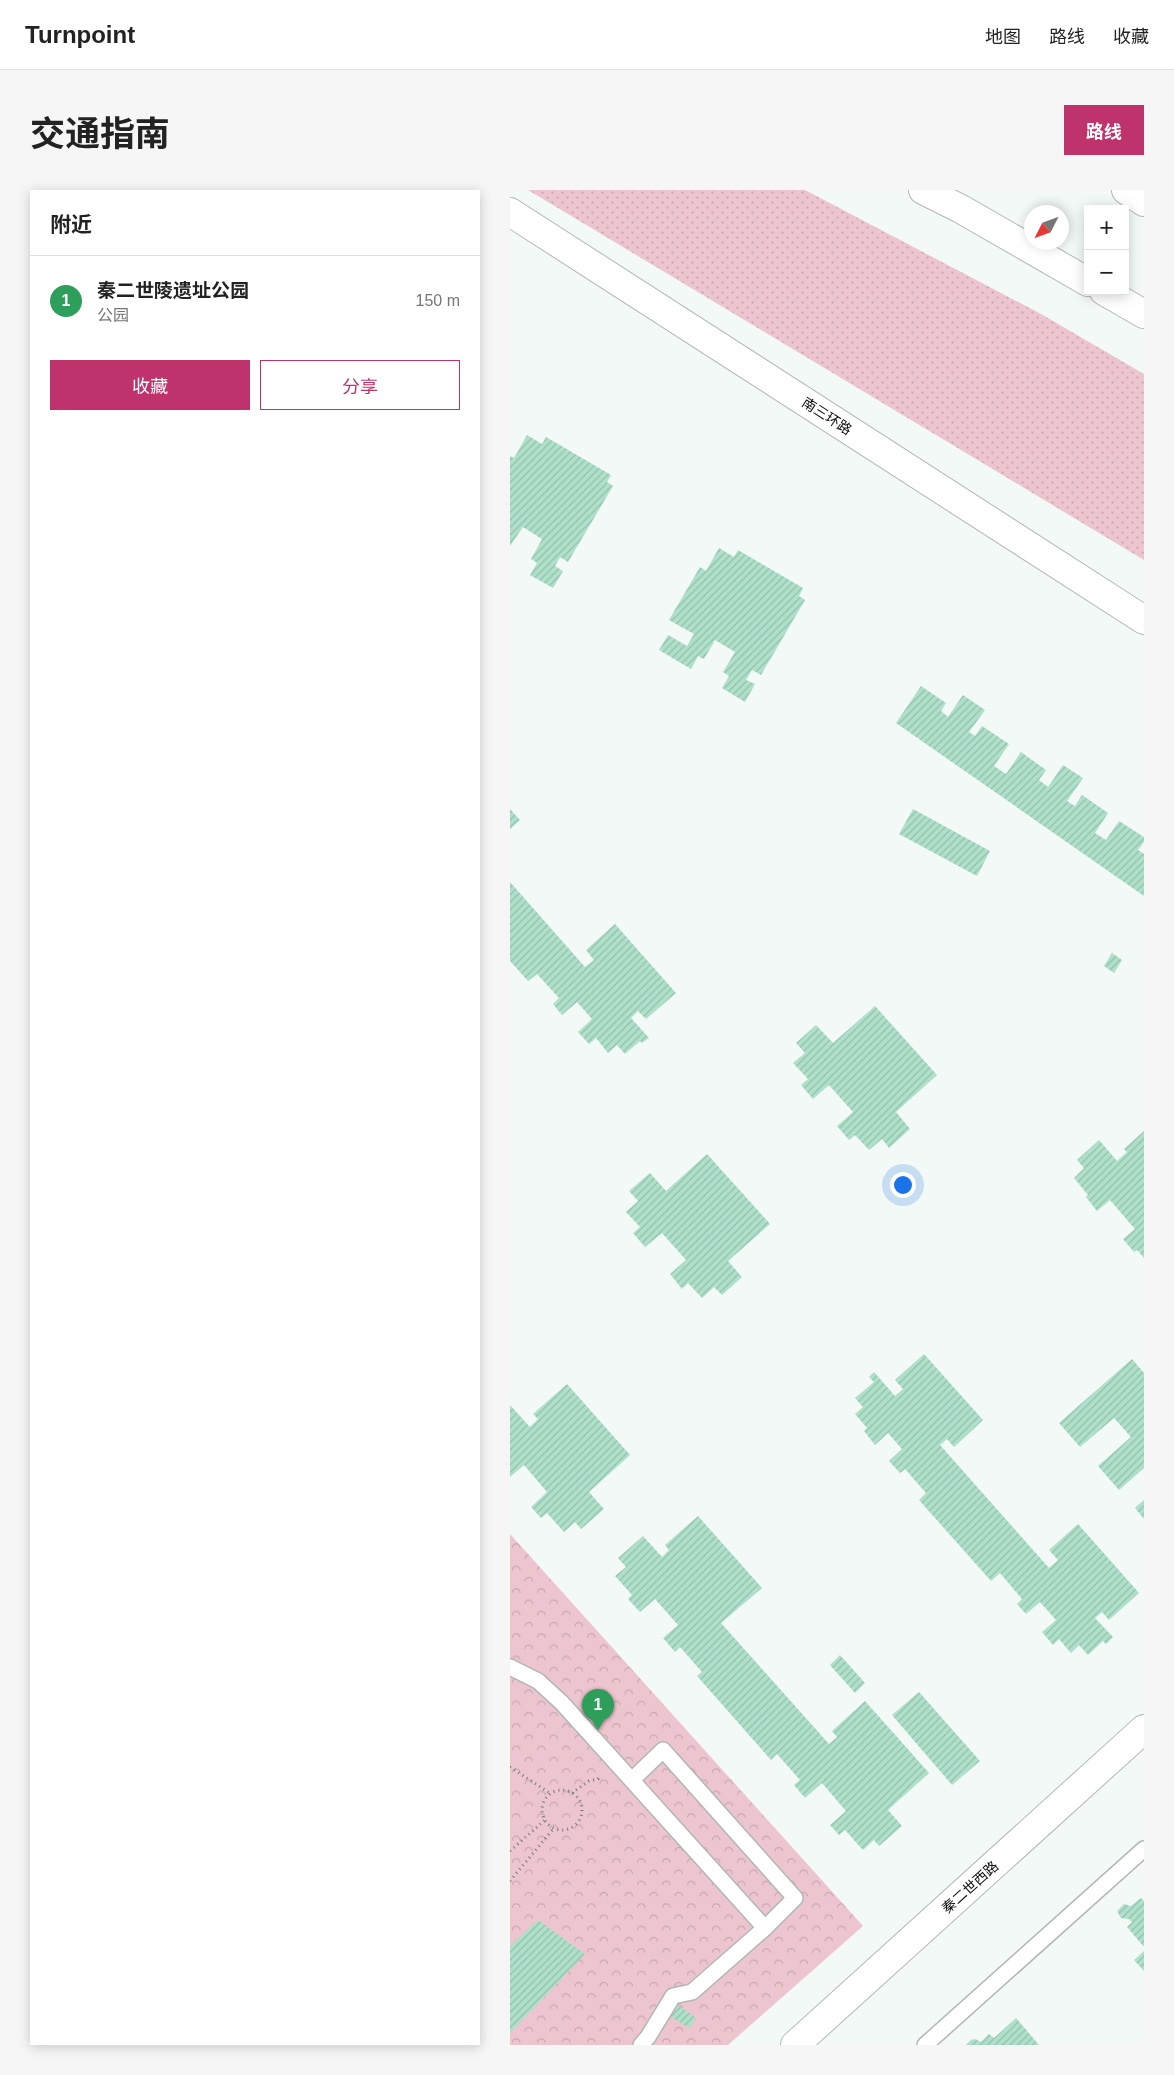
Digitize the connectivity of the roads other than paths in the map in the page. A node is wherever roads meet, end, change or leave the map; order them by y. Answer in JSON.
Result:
{"nodes":[{"id":1,"x":923,"y":190,"type":"edge"},
{"id":2,"x":1126,"y":190,"type":"edge"},
{"id":3,"x":1144,"y":202,"type":"edge"},
{"id":4,"x":510,"y":212,"type":"edge"},
{"id":5,"x":1084,"y":280,"type":"edge"},
{"id":6,"x":1111,"y":295,"type":"edge"},
{"id":7,"x":1144,"y":314,"type":"edge"},
{"id":8,"x":1144,"y":620,"type":"edge"},
{"id":9,"x":510,"y":1667,"type":"edge"},
{"id":10,"x":1144,"y":1729,"type":"edge"},
{"id":11,"x":632,"y":1780,"type":"junction"},
{"id":12,"x":1144,"y":1849,"type":"edge"},
{"id":13,"x":765,"y":1928,"type":"junction"},
{"id":14,"x":641,"y":2045,"type":"edge"},
{"id":15,"x":795,"y":2045,"type":"edge"},
{"id":16,"x":925,"y":2045,"type":"edge"}],
"edges":[{"from":1,"to":5,"type":"main road"},
{"from":2,"to":3,"type":"main road"},
{"from":4,"to":8,"type":"main road","name":"南三环路"},
{"from":6,"to":7,"type":"main road"},
{"from":9,"to":11,"type":"lane"},
{"from":10,"to":15,"type":"main road","name":"秦二世西路"},
{"from":11,"to":13,"type":"lane"},
{"from":11,"to":13,"type":"lane"},
{"from":12,"to":16,"type":"lane"},
{"from":13,"to":14,"type":"lane"}]}
